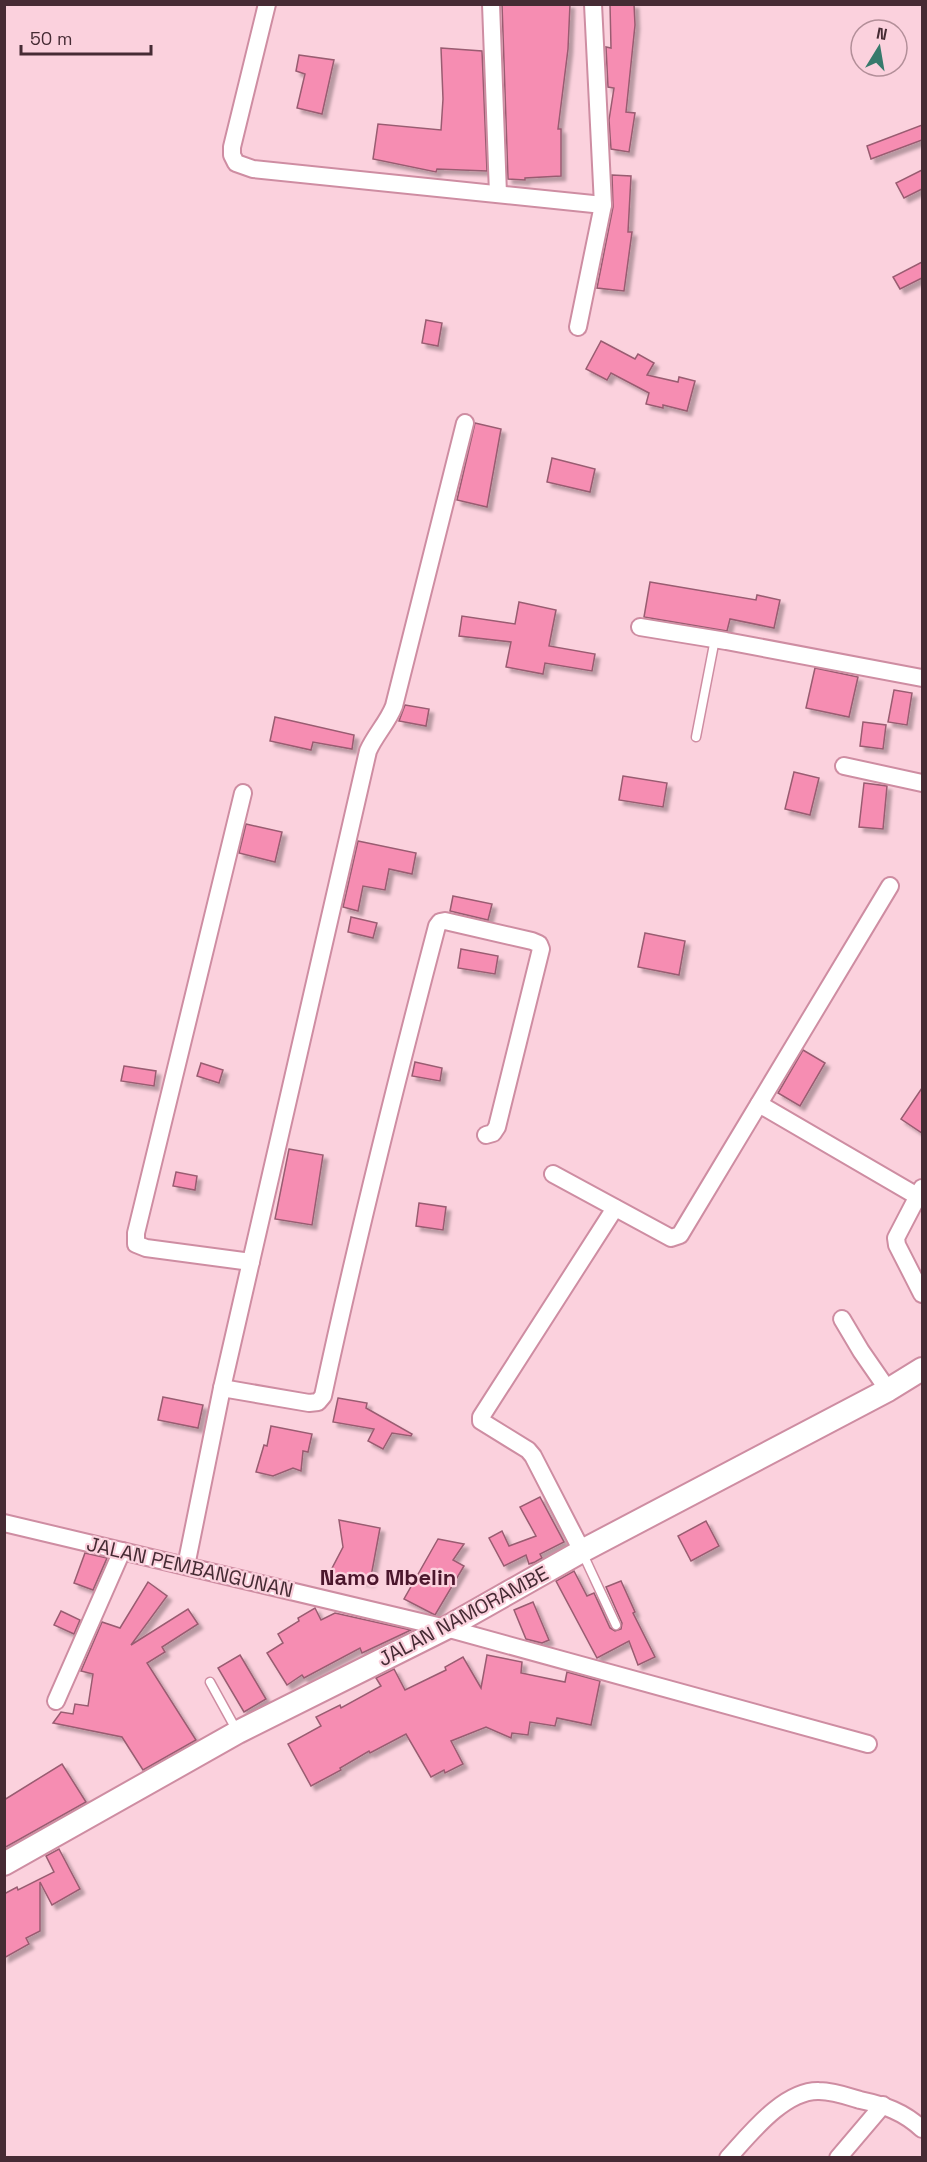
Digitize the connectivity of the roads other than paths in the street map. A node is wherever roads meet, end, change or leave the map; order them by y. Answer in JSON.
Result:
{"nodes":[{"id":1,"x":267,"y":4,"type":"edge"},
{"id":2,"x":491,"y":4,"type":"edge"},
{"id":3,"x":593,"y":4,"type":"edge"},
{"id":4,"x":498,"y":194,"type":"junction"},
{"id":5,"x":603,"y":205,"type":"junction"},
{"id":6,"x":578,"y":327,"type":"dead end"},
{"id":7,"x":465,"y":423,"type":"dead end"},
{"id":8,"x":640,"y":627,"type":"dead end"},
{"id":9,"x":715,"y":639,"type":"junction"},
{"id":10,"x":922,"y":678,"type":"edge"},
{"id":11,"x":696,"y":737,"type":"dead end"},
{"id":12,"x":844,"y":766,"type":"dead end"},
{"id":13,"x":922,"y":783,"type":"edge"},
{"id":14,"x":243,"y":793,"type":"dead end"},
{"id":15,"x":890,"y":885,"type":"dead end"},
{"id":16,"x":759,"y":1104,"type":"junction"},
{"id":17,"x":486,"y":1135,"type":"dead end"},
{"id":18,"x":553,"y":1174,"type":"dead end"},
{"id":19,"x":920,"y":1192,"type":"edge"},
{"id":20,"x":615,"y":1208,"type":"junction"},
{"id":21,"x":251,"y":1262,"type":"junction"},
{"id":22,"x":922,"y":1294,"type":"edge"},
{"id":23,"x":842,"y":1319,"type":"dead end"},
{"id":24,"x":922,"y":1369,"type":"edge"},
{"id":25,"x":222,"y":1388,"type":"junction"},
{"id":26,"x":888,"y":1390,"type":"junction"},
{"id":27,"x":4,"y":1523,"type":"edge"},
{"id":28,"x":122,"y":1551,"type":"junction"},
{"id":29,"x":582,"y":1551,"type":"junction"},
{"id":30,"x":186,"y":1566,"type":"junction"},
{"id":31,"x":616,"y":1625,"type":"dead end"},
{"id":32,"x":446,"y":1628,"type":"junction"},
{"id":33,"x":210,"y":1682,"type":"dead end"},
{"id":34,"x":56,"y":1701,"type":"dead end"},
{"id":35,"x":237,"y":1732,"type":"junction"},
{"id":36,"x":868,"y":1744,"type":"dead end"},
{"id":37,"x":4,"y":1864,"type":"edge"},
{"id":38,"x":884,"y":2105,"type":"junction"},
{"id":39,"x":922,"y":2129,"type":"edge"},
{"id":40,"x":728,"y":2157,"type":"edge"},
{"id":41,"x":838,"y":2157,"type":"edge"}],
"edges":[{"from":1,"to":4,"type":"street"},
{"from":2,"to":4,"type":"street"},
{"from":3,"to":5,"type":"street"},
{"from":4,"to":5,"type":"street"},
{"from":5,"to":6,"type":"street"},
{"from":7,"to":21,"type":"street"},
{"from":8,"to":9,"type":"street"},
{"from":9,"to":10,"type":"street"},
{"from":9,"to":11,"type":"lane"},
{"from":12,"to":13,"type":"street"},
{"from":14,"to":21,"type":"street"},
{"from":15,"to":16,"type":"street"},
{"from":16,"to":19,"type":"street"},
{"from":16,"to":20,"type":"street"},
{"from":17,"to":25,"type":"street"},
{"from":18,"to":20,"type":"street"},
{"from":19,"to":22,"type":"street"},
{"from":20,"to":29,"type":"street"},
{"from":21,"to":25,"type":"street"},
{"from":23,"to":26,"type":"street"},
{"from":24,"to":26,"type":"main road","name":"JALAN NAMORAMBE"},
{"from":25,"to":30,"type":"street"},
{"from":26,"to":29,"type":"main road","name":"JALAN NAMORAMBE"},
{"from":27,"to":28,"type":"street","name":"JALAN PEMBANGUNAN"},
{"from":28,"to":30,"type":"street","name":"JALAN PEMBANGUNAN"},
{"from":28,"to":34,"type":"street"},
{"from":29,"to":31,"type":"lane"},
{"from":29,"to":32,"type":"main road","name":"JALAN NAMORAMBE"},
{"from":30,"to":32,"type":"street","name":"JALAN PEMBANGUNAN"},
{"from":32,"to":35,"type":"main road","name":"JALAN NAMORAMBE"},
{"from":32,"to":36,"type":"street","name":"JALAN PEMBANGUNAN"},
{"from":33,"to":35,"type":"lane"},
{"from":35,"to":37,"type":"main road","name":"JALAN NAMORAMBE"},
{"from":38,"to":39,"type":"street"},
{"from":38,"to":40,"type":"street"},
{"from":38,"to":41,"type":"street"}]}
